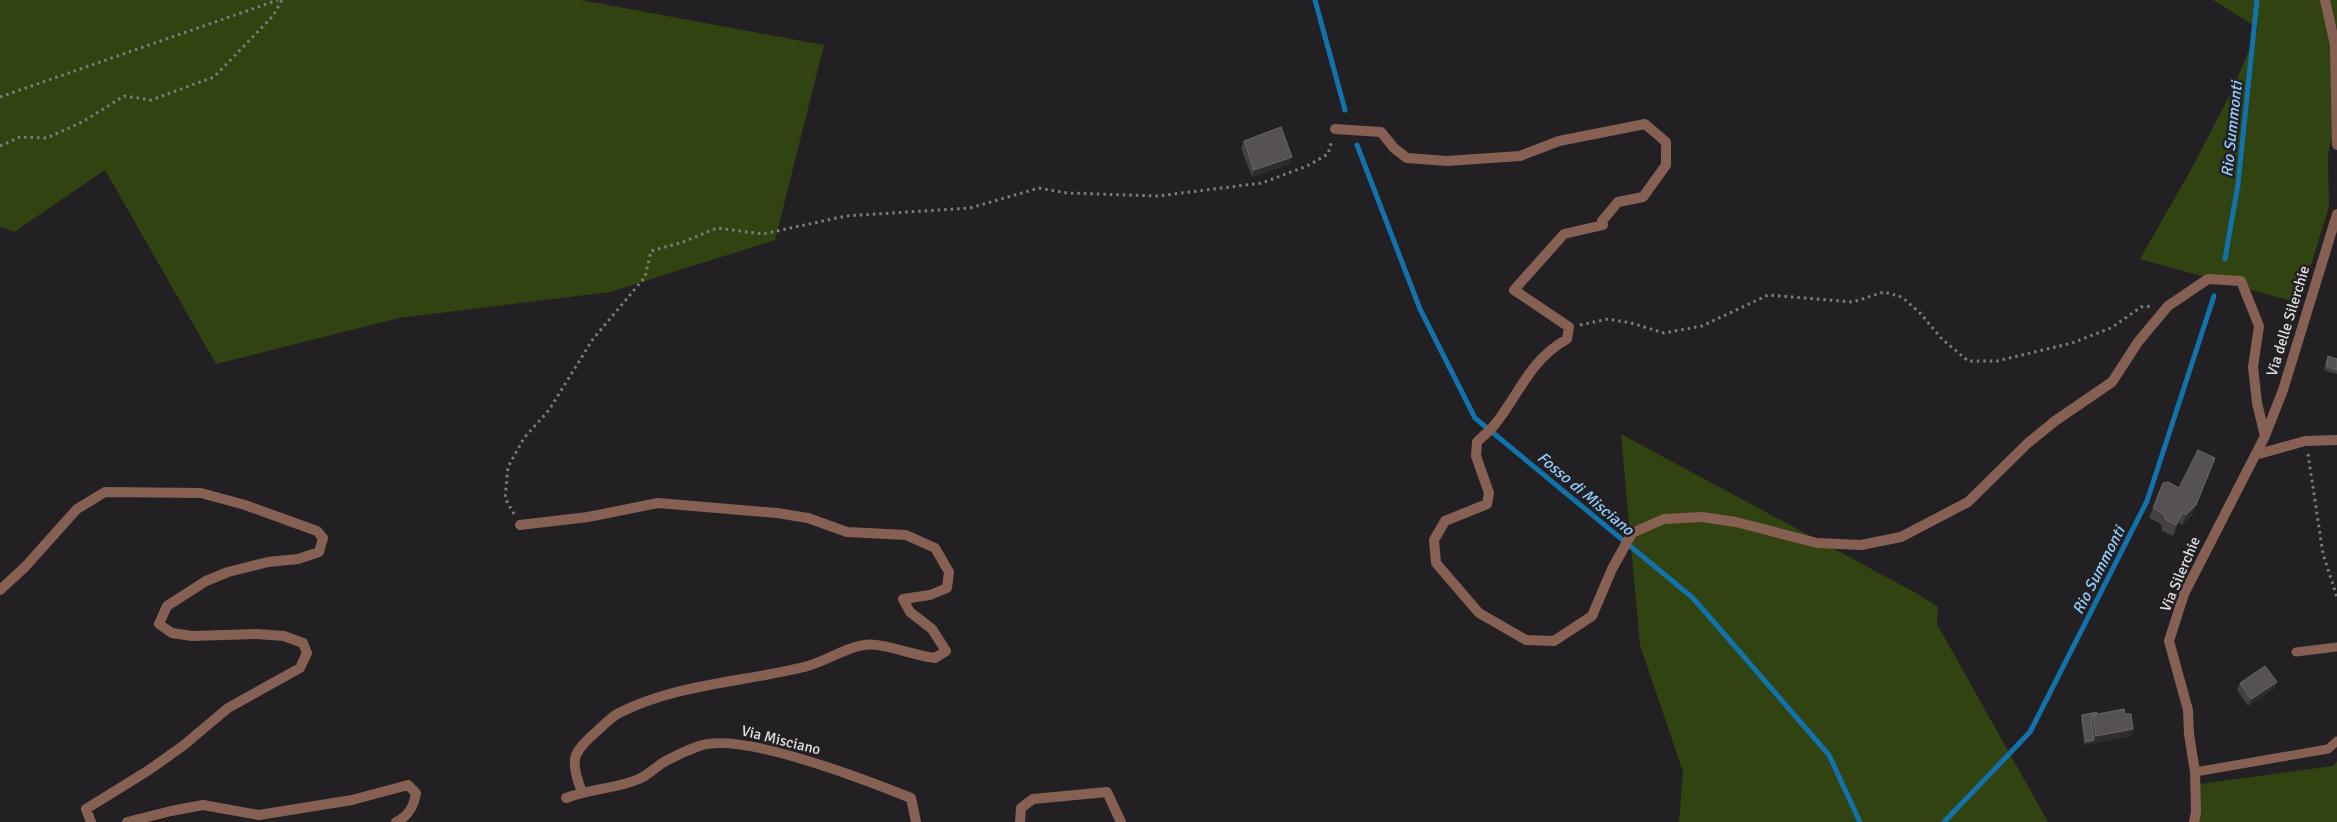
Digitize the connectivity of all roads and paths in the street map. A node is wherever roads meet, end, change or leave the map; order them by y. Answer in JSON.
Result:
{"nodes":[{"id":1,"x":280,"y":0,"type":"edge"},
{"id":2,"x":2325,"y":0,"type":"edge"},
{"id":3,"x":0,"y":97,"type":"edge"},
{"id":4,"x":1335,"y":129,"type":"joint"},
{"id":5,"x":2337,"y":145,"type":"edge"},
{"id":6,"x":0,"y":146,"type":"edge"},
{"id":7,"x":2337,"y":214,"type":"edge"},
{"id":8,"x":2162,"y":314,"type":"junction"},
{"id":9,"x":1569,"y":327,"type":"junction"},
{"id":10,"x":2265,"y":436,"type":"junction"},
{"id":11,"x":2337,"y":440,"type":"edge"},
{"id":12,"x":2305,"y":441,"type":"junction"},
{"id":13,"x":2255,"y":455,"type":"junction"},
{"id":14,"x":520,"y":525,"type":"joint"},
{"id":15,"x":0,"y":590,"type":"edge"},
{"id":16,"x":2337,"y":597,"type":"edge"},
{"id":17,"x":2337,"y":647,"type":"edge"},
{"id":18,"x":2296,"y":652,"type":"dead end"},
{"id":19,"x":2337,"y":741,"type":"edge"},
{"id":20,"x":2195,"y":772,"type":"junction"},
{"id":21,"x":582,"y":792,"type":"junction"},
{"id":22,"x":566,"y":798,"type":"dead end"},
{"id":23,"x":91,"y":822,"type":"edge"},
{"id":24,"x":127,"y":822,"type":"edge"},
{"id":25,"x":396,"y":822,"type":"edge"},
{"id":26,"x":916,"y":822,"type":"edge"},
{"id":27,"x":1020,"y":822,"type":"edge"},
{"id":28,"x":1121,"y":822,"type":"edge"},
{"id":29,"x":2194,"y":822,"type":"edge"}],
"edges":[{"from":1,"to":3,"type":"path"},
{"from":1,"to":6,"type":"path"},
{"from":2,"to":5,"type":"street"},
{"from":4,"to":9,"type":"street"},
{"from":4,"to":14,"type":"path"},
{"from":7,"to":10,"type":"street","name":"Via delle Silerchie"},
{"from":8,"to":9,"type":"path"},
{"from":8,"to":9,"type":"street"},
{"from":8,"to":10,"type":"street"},
{"from":10,"to":13,"type":"street","name":"Via Silerchie"},
{"from":11,"to":12,"type":"street"},
{"from":12,"to":13,"type":"street"},
{"from":12,"to":16,"type":"path"},
{"from":13,"to":20,"type":"street","name":"Via Silerchie"},
{"from":14,"to":21,"type":"street"},
{"from":15,"to":23,"type":"street"},
{"from":17,"to":18,"type":"lane"},
{"from":19,"to":20,"type":"lane"},
{"from":20,"to":29,"type":"street","name":"Via Silerchie"},
{"from":21,"to":22,"type":"street","name":"Via Misciano"},
{"from":21,"to":26,"type":"street","name":"Via Misciano"},
{"from":24,"to":25,"type":"street"},
{"from":27,"to":28,"type":"street"}]}
